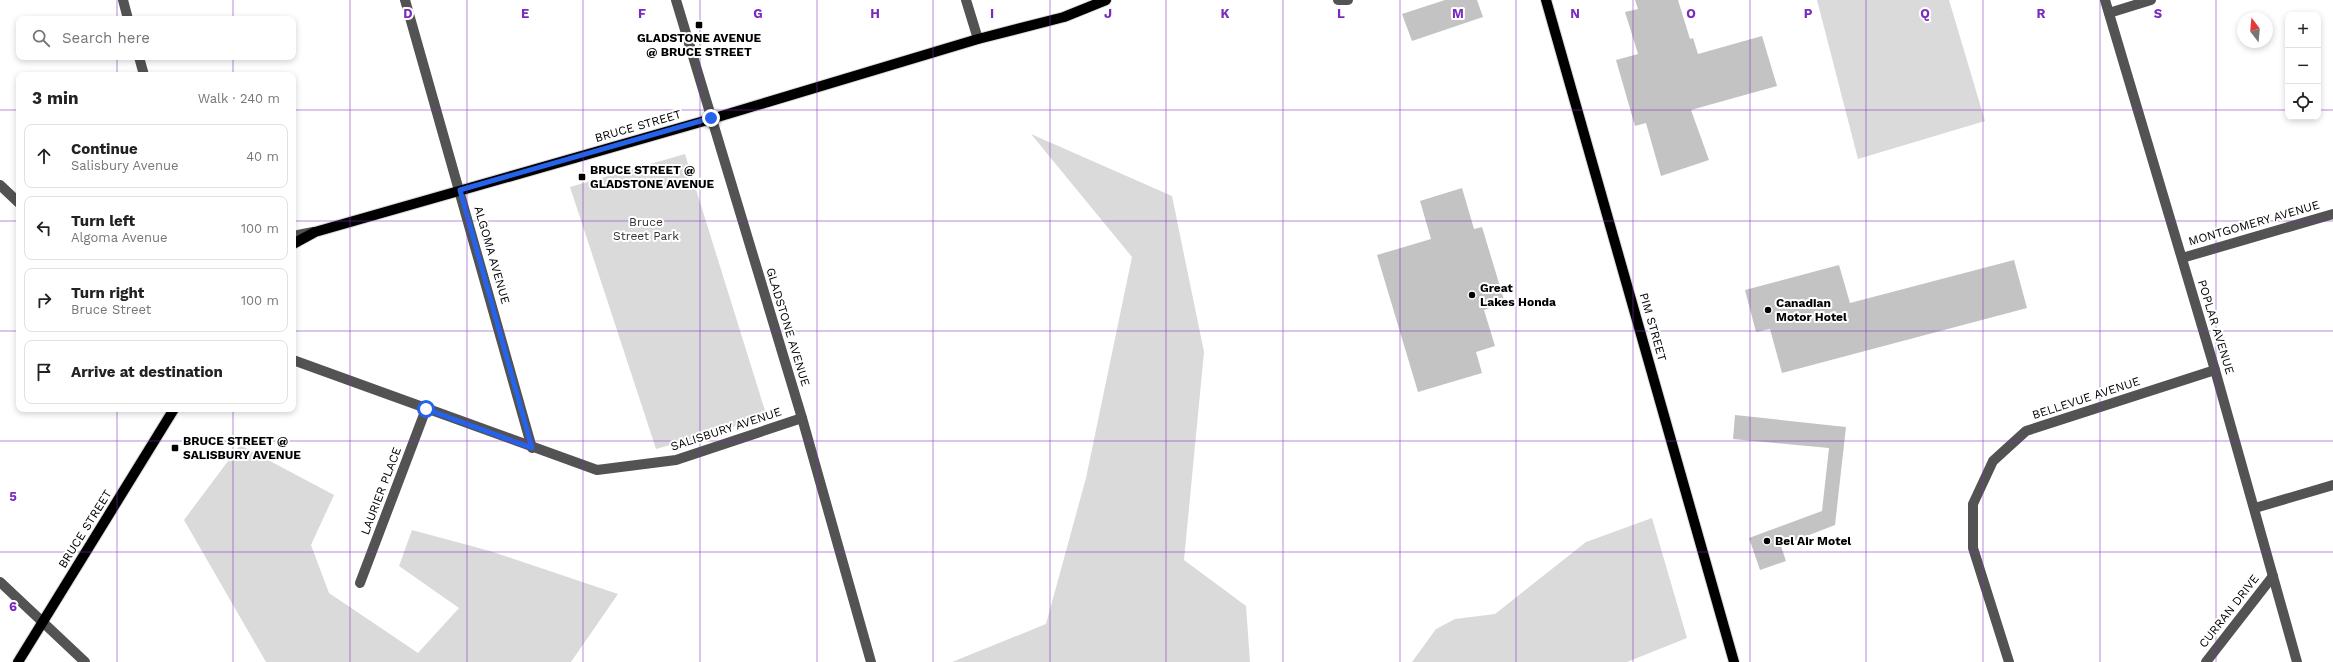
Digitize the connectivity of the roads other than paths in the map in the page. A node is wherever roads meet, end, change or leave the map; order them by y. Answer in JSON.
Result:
{"nodes":[{"id":1,"x":123,"y":0,"type":"edge"},
{"id":2,"x":405,"y":0,"type":"edge"},
{"id":3,"x":676,"y":0,"type":"edge"},
{"id":4,"x":966,"y":0,"type":"edge"},
{"id":5,"x":1106,"y":0,"type":"edge"},
{"id":6,"x":1338,"y":0,"type":"edge"},
{"id":7,"x":1348,"y":0,"type":"edge"},
{"id":8,"x":1546,"y":0,"type":"edge"},
{"id":9,"x":2106,"y":0,"type":"edge"},
{"id":10,"x":2151,"y":0,"type":"edge"},
{"id":11,"x":2109,"y":13,"type":"junction"},
{"id":12,"x":127,"y":16,"type":"edge"},
{"id":13,"x":978,"y":39,"type":"junction"},
{"id":14,"x":139,"y":60,"type":"edge"},
{"id":15,"x":143,"y":72,"type":"edge"},
{"id":16,"x":711,"y":118,"type":"junction"},
{"id":17,"x":0,"y":185,"type":"edge"},
{"id":18,"x":460,"y":190,"type":"junction"},
{"id":19,"x":16,"y":200,"type":"edge"},
{"id":20,"x":2333,"y":214,"type":"edge"},
{"id":21,"x":315,"y":232,"type":"junction"},
{"id":22,"x":296,"y":235,"type":"edge"},
{"id":23,"x":296,"y":242,"type":"edge"},
{"id":24,"x":2182,"y":258,"type":"junction"},
{"id":25,"x":296,"y":361,"type":"edge"},
{"id":26,"x":2215,"y":370,"type":"junction"},
{"id":27,"x":426,"y":409,"type":"junction"},
{"id":28,"x":172,"y":412,"type":"edge"},
{"id":29,"x":802,"y":418,"type":"junction"},
{"id":30,"x":532,"y":448,"type":"junction"},
{"id":31,"x":2333,"y":485,"type":"edge"},
{"id":32,"x":2254,"y":508,"type":"junction"},
{"id":33,"x":2273,"y":576,"type":"junction"},
{"id":34,"x":0,"y":582,"type":"edge"},
{"id":35,"x":360,"y":583,"type":"dead end"},
{"id":36,"x":42,"y":622,"type":"junction"},
{"id":37,"x":18,"y":662,"type":"edge"},
{"id":38,"x":86,"y":662,"type":"edge"},
{"id":39,"x":871,"y":662,"type":"edge"},
{"id":40,"x":1734,"y":662,"type":"edge"},
{"id":41,"x":2010,"y":662,"type":"edge"},
{"id":42,"x":2206,"y":662,"type":"edge"},
{"id":43,"x":2297,"y":662,"type":"edge"}],
"edges":[{"from":1,"to":12,"type":"street"},
{"from":2,"to":18,"type":"street","name":"ALGOMA AVENUE"},
{"from":3,"to":16,"type":"street","name":"GLADSTONE AVENUE"},
{"from":4,"to":13,"type":"street"},
{"from":5,"to":13,"type":"main road","name":"BRUCE STREET"},
{"from":6,"to":7,"type":"street"},
{"from":8,"to":40,"type":"main road","name":"PIM STREET"},
{"from":9,"to":11,"type":"street","name":"POPLAR AVENUE"},
{"from":10,"to":11,"type":"street"},
{"from":11,"to":24,"type":"street","name":"POPLAR AVENUE"},
{"from":13,"to":16,"type":"main road","name":"BRUCE STREET"},
{"from":14,"to":15,"type":"street"},
{"from":16,"to":18,"type":"main road","name":"BRUCE STREET"},
{"from":16,"to":29,"type":"street","name":"GLADSTONE AVENUE"},
{"from":17,"to":19,"type":"street"},
{"from":18,"to":21,"type":"main road","name":"BRUCE STREET"},
{"from":18,"to":30,"type":"street","name":"ALGOMA AVENUE"},
{"from":20,"to":24,"type":"street","name":"MONTGOMERY AVENUE"},
{"from":21,"to":22,"type":"street","name":"BRUCE STREET"},
{"from":21,"to":23,"type":"main road","name":"BRUCE STREET"},
{"from":24,"to":26,"type":"street","name":"POPLAR AVENUE"},
{"from":25,"to":27,"type":"street","name":"SALISBURY AVENUE"},
{"from":26,"to":32,"type":"street","name":"POPLAR AVENUE"},
{"from":26,"to":41,"type":"street","name":"BELLEVUE AVENUE"},
{"from":27,"to":30,"type":"street","name":"SALISBURY AVENUE"},
{"from":27,"to":35,"type":"street","name":"LAURIER PLACE"},
{"from":28,"to":36,"type":"main road","name":"BRUCE STREET"},
{"from":29,"to":30,"type":"street","name":"SALISBURY AVENUE"},
{"from":29,"to":39,"type":"street","name":"GLADSTONE AVENUE"},
{"from":31,"to":32,"type":"street"},
{"from":32,"to":33,"type":"street","name":"POPLAR AVENUE"},
{"from":33,"to":42,"type":"street","name":"CURRAN DRIVE"},
{"from":33,"to":43,"type":"street","name":"POPLAR AVENUE"},
{"from":34,"to":36,"type":"street"},
{"from":36,"to":37,"type":"main road","name":"BRUCE STREET"},
{"from":36,"to":38,"type":"street"}]}
